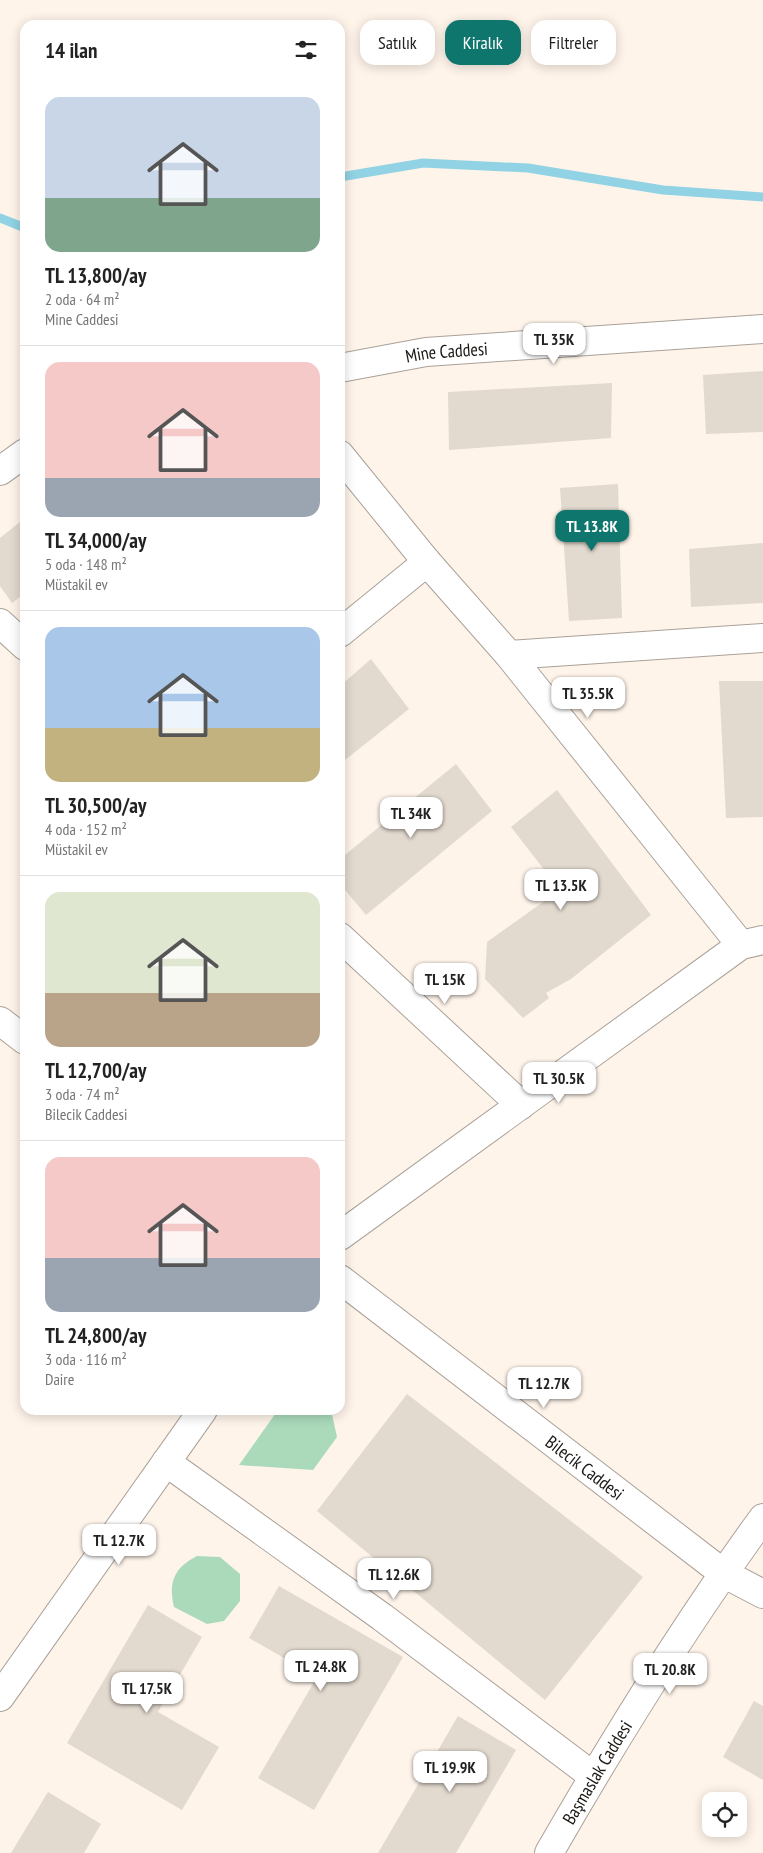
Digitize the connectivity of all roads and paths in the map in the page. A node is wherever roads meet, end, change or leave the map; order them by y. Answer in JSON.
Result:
{"nodes":[{"id":1,"x":763,"y":329,"type":"edge"},
{"id":2,"x":345,"y":367,"type":"edge"},
{"id":3,"x":20,"y":457,"type":"edge"},
{"id":4,"x":345,"y":461,"type":"edge"},
{"id":5,"x":0,"y":471,"type":"edge"},
{"id":6,"x":426,"y":562,"type":"junction"},
{"id":7,"x":0,"y":623,"type":"edge"},
{"id":8,"x":345,"y":629,"type":"edge"},
{"id":9,"x":763,"y":638,"type":"edge"},
{"id":10,"x":20,"y":641,"type":"edge"},
{"id":11,"x":509,"y":655,"type":"junction"},
{"id":12,"x":345,"y":942,"type":"edge"},
{"id":13,"x":752,"y":943,"type":"edge"},
{"id":14,"x":0,"y":1021,"type":"edge"},
{"id":15,"x":20,"y":1036,"type":"edge"},
{"id":16,"x":521,"y":1104,"type":"junction"},
{"id":17,"x":345,"y":1232,"type":"edge"},
{"id":18,"x":345,"y":1283,"type":"edge"},
{"id":19,"x":199,"y":1415,"type":"edge"},
{"id":20,"x":166,"y":1462,"type":"junction"},
{"id":21,"x":763,"y":1518,"type":"edge"},
{"id":22,"x":723,"y":1573,"type":"junction"},
{"id":23,"x":763,"y":1594,"type":"edge"},
{"id":24,"x":0,"y":1697,"type":"edge"},
{"id":25,"x":593,"y":1776,"type":"junction"},
{"id":26,"x":549,"y":1853,"type":"edge"}],
"edges":[{"from":1,"to":2,"type":"street","name":"Mine Caddesi"},
{"from":3,"to":5,"type":"street"},
{"from":4,"to":6,"type":"street"},
{"from":6,"to":8,"type":"street"},
{"from":6,"to":11,"type":"street"},
{"from":7,"to":10,"type":"street"},
{"from":9,"to":11,"type":"street"},
{"from":11,"to":13,"type":"street"},
{"from":12,"to":16,"type":"street"},
{"from":13,"to":16,"type":"street"},
{"from":14,"to":15,"type":"street"},
{"from":16,"to":17,"type":"street"},
{"from":18,"to":22,"type":"street","name":"Bilecik Caddesi"},
{"from":19,"to":20,"type":"street"},
{"from":20,"to":24,"type":"street"},
{"from":20,"to":25,"type":"street"},
{"from":21,"to":22,"type":"street","name":"Başmaslak Caddesi"},
{"from":22,"to":23,"type":"street","name":"Bilecik Caddesi"},
{"from":22,"to":25,"type":"street","name":"Başmaslak Caddesi"},
{"from":25,"to":26,"type":"street","name":"Başmaslak Caddesi"}]}
